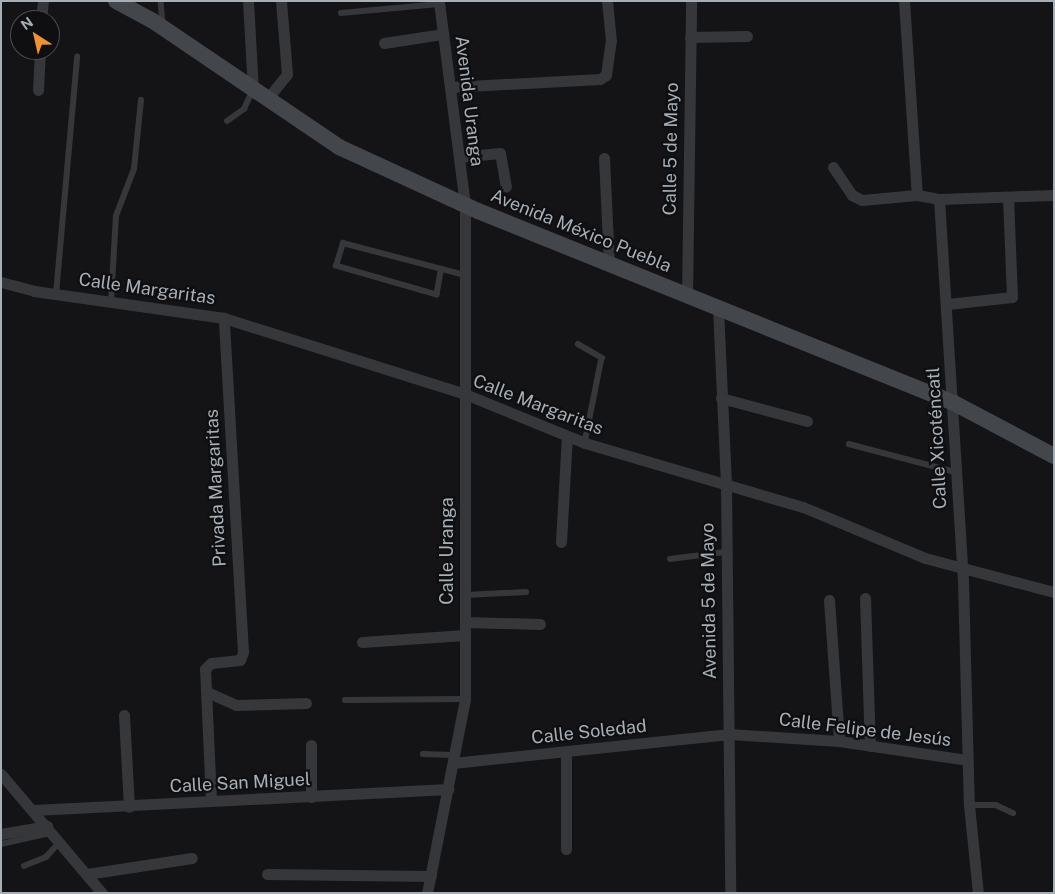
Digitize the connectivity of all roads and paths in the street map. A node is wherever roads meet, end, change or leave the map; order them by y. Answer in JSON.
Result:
{"nodes":[{"id":1,"x":116,"y":1,"type":"edge"},
{"id":2,"x":161,"y":1,"type":"edge"},
{"id":3,"x":248,"y":1,"type":"edge"},
{"id":4,"x":281,"y":1,"type":"edge"},
{"id":5,"x":607,"y":1,"type":"edge"},
{"id":6,"x":690,"y":1,"type":"edge"},
{"id":7,"x":904,"y":1,"type":"edge"},
{"id":8,"x":439,"y":2,"type":"edge"},
{"id":9,"x":341,"y":13,"type":"dead end"},
{"id":10,"x":164,"y":29,"type":"junction"},
{"id":11,"x":443,"y":34,"type":"junction"},
{"id":12,"x":747,"y":36,"type":"dead end"},
{"id":13,"x":690,"y":37,"type":"junction"},
{"id":14,"x":384,"y":43,"type":"dead end"},
{"id":15,"x":76,"y":57,"type":"dead end"},
{"id":16,"x":40,"y":60,"type":"edge"},
{"id":17,"x":450,"y":86,"type":"junction"},
{"id":18,"x":38,"y":90,"type":"dead end"},
{"id":19,"x":260,"y":94,"type":"junction"},
{"id":20,"x":141,"y":100,"type":"dead end"},
{"id":21,"x":227,"y":121,"type":"dead end"},
{"id":22,"x":459,"y":157,"type":"junction"},
{"id":23,"x":604,"y":158,"type":"dead end"},
{"id":24,"x":833,"y":167,"type":"dead end"},
{"id":25,"x":506,"y":186,"type":"dead end"},
{"id":26,"x":1054,"y":195,"type":"edge"},
{"id":27,"x":917,"y":196,"type":"junction"},
{"id":28,"x":1008,"y":198,"type":"junction"},
{"id":29,"x":939,"y":199,"type":"junction"},
{"id":30,"x":465,"y":205,"type":"junction"},
{"id":31,"x":609,"y":264,"type":"junction"},
{"id":32,"x":441,"y":272,"type":"junction"},
{"id":33,"x":465,"y":275,"type":"junction"},
{"id":34,"x":1,"y":282,"type":"edge"},
{"id":35,"x":56,"y":294,"type":"junction"},
{"id":36,"x":687,"y":297,"type":"junction"},
{"id":37,"x":111,"y":302,"type":"junction"},
{"id":38,"x":948,"y":304,"type":"junction"},
{"id":39,"x":718,"y":308,"type":"junction"},
{"id":40,"x":224,"y":318,"type":"junction"},
{"id":41,"x":578,"y":344,"type":"dead end"},
{"id":42,"x":465,"y":394,"type":"junction"},
{"id":43,"x":721,"y":398,"type":"junction"},
{"id":44,"x":954,"y":403,"type":"junction"},
{"id":45,"x":807,"y":421,"type":"dead end"},
{"id":46,"x":567,"y":436,"type":"junction"},
{"id":47,"x":585,"y":443,"type":"junction"},
{"id":48,"x":848,"y":444,"type":"dead end"},
{"id":49,"x":1054,"y":456,"type":"edge"},
{"id":50,"x":955,"y":472,"type":"junction"},
{"id":51,"x":726,"y":486,"type":"junction"},
{"id":52,"x":561,"y":542,"type":"dead end"},
{"id":53,"x":725,"y":552,"type":"junction"},
{"id":54,"x":670,"y":559,"type":"dead end"},
{"id":55,"x":963,"y":569,"type":"junction"},
{"id":56,"x":526,"y":592,"type":"dead end"},
{"id":57,"x":1054,"y":592,"type":"edge"},
{"id":58,"x":465,"y":595,"type":"junction"},
{"id":59,"x":865,"y":598,"type":"dead end"},
{"id":60,"x":829,"y":600,"type":"dead end"},
{"id":61,"x":465,"y":622,"type":"junction"},
{"id":62,"x":540,"y":624,"type":"dead end"},
{"id":63,"x":465,"y":635,"type":"junction"},
{"id":64,"x":362,"y":642,"type":"dead end"},
{"id":65,"x":207,"y":692,"type":"junction"},
{"id":66,"x":465,"y":699,"type":"junction"},
{"id":67,"x":345,"y":700,"type":"dead end"},
{"id":68,"x":306,"y":704,"type":"dead end"},
{"id":69,"x":124,"y":715,"type":"dead end"},
{"id":70,"x":729,"y":734,"type":"junction"},
{"id":71,"x":839,"y":741,"type":"junction"},
{"id":72,"x":311,"y":745,"type":"dead end"},
{"id":73,"x":870,"y":746,"type":"junction"},
{"id":74,"x":566,"y":753,"type":"junction"},
{"id":75,"x":423,"y":754,"type":"dead end"},
{"id":76,"x":454,"y":759,"type":"junction"},
{"id":77,"x":967,"y":760,"type":"junction"},
{"id":78,"x":1,"y":774,"type":"edge"},
{"id":79,"x":448,"y":789,"type":"junction"},
{"id":80,"x":311,"y":797,"type":"junction"},
{"id":81,"x":212,"y":800,"type":"junction"},
{"id":82,"x":969,"y":805,"type":"junction"},
{"id":83,"x":129,"y":806,"type":"junction"},
{"id":84,"x":34,"y":810,"type":"junction"},
{"id":85,"x":1013,"y":813,"type":"dead end"},
{"id":86,"x":1,"y":834,"type":"edge"},
{"id":87,"x":53,"y":834,"type":"junction"},
{"id":88,"x":1,"y":844,"type":"edge"},
{"id":89,"x":566,"y":850,"type":"dead end"},
{"id":90,"x":192,"y":858,"type":"dead end"},
{"id":91,"x":24,"y":866,"type":"dead end"},
{"id":92,"x":87,"y":874,"type":"junction"},
{"id":93,"x":267,"y":874,"type":"dead end"},
{"id":94,"x":431,"y":876,"type":"junction"},
{"id":95,"x":102,"y":893,"type":"edge"},
{"id":96,"x":427,"y":893,"type":"edge"},
{"id":97,"x":730,"y":893,"type":"edge"},
{"id":98,"x":978,"y":893,"type":"edge"}],
"edges":[{"from":1,"to":10,"type":"main road","name":"Avenida México Puebla"},
{"from":2,"to":10,"type":"lane"},
{"from":3,"to":19,"type":"street"},
{"from":4,"to":19,"type":"street"},
{"from":5,"to":17,"type":"street"},
{"from":6,"to":13,"type":"street","name":"Calle 5 de Mayo"},
{"from":7,"to":27,"type":"street"},
{"from":8,"to":9,"type":"lane"},
{"from":8,"to":11,"type":"street","name":"Avenida Uranga"},
{"from":10,"to":19,"type":"main road","name":"Avenida México Puebla"},
{"from":11,"to":14,"type":"street"},
{"from":11,"to":17,"type":"street","name":"Avenida Uranga"},
{"from":12,"to":13,"type":"street"},
{"from":13,"to":36,"type":"street","name":"Calle 5 de Mayo"},
{"from":15,"to":35,"type":"lane"},
{"from":16,"to":18,"type":"street"},
{"from":17,"to":22,"type":"street","name":"Avenida Uranga"},
{"from":19,"to":21,"type":"lane"},
{"from":19,"to":30,"type":"main road","name":"Avenida México Puebla"},
{"from":20,"to":37,"type":"lane"},
{"from":22,"to":25,"type":"street"},
{"from":22,"to":30,"type":"street","name":"Avenida Uranga"},
{"from":23,"to":31,"type":"street"},
{"from":24,"to":27,"type":"street"},
{"from":26,"to":28,"type":"street"},
{"from":27,"to":29,"type":"street"},
{"from":28,"to":29,"type":"street"},
{"from":28,"to":38,"type":"street"},
{"from":29,"to":38,"type":"street","name":"Calle Xicoténcatl"},
{"from":30,"to":31,"type":"main road","name":"Avenida México Puebla"},
{"from":30,"to":33,"type":"street","name":"Calle Uranga"},
{"from":31,"to":36,"type":"main road","name":"Avenida México Puebla"},
{"from":32,"to":32,"type":"lane"},
{"from":32,"to":33,"type":"lane"},
{"from":33,"to":42,"type":"street","name":"Calle Uranga"},
{"from":34,"to":35,"type":"street","name":"Calle Margaritas"},
{"from":35,"to":37,"type":"street","name":"Calle Margaritas"},
{"from":36,"to":39,"type":"main road","name":"Avenida México Puebla"},
{"from":37,"to":40,"type":"street","name":"Calle Margaritas"},
{"from":38,"to":44,"type":"street","name":"Calle Xicoténcatl"},
{"from":39,"to":43,"type":"street","name":"Avenida 5 de Mayo"},
{"from":39,"to":44,"type":"main road","name":"Avenida México Puebla"},
{"from":40,"to":42,"type":"street","name":"Calle Margaritas"},
{"from":40,"to":65,"type":"street","name":"Privada Margaritas"},
{"from":41,"to":47,"type":"lane"},
{"from":42,"to":46,"type":"street","name":"Calle Margaritas"},
{"from":42,"to":58,"type":"street","name":"Calle Uranga"},
{"from":43,"to":45,"type":"street"},
{"from":43,"to":51,"type":"street","name":"Avenida 5 de Mayo"},
{"from":44,"to":49,"type":"main road","name":"Avenida México Puebla"},
{"from":44,"to":50,"type":"street","name":"Calle Xicoténcatl"},
{"from":46,"to":47,"type":"street","name":"Calle Margaritas"},
{"from":46,"to":52,"type":"street"},
{"from":47,"to":51,"type":"street","name":"Calle Margaritas"},
{"from":48,"to":50,"type":"lane"},
{"from":50,"to":55,"type":"street","name":"Calle Xicoténcatl"},
{"from":51,"to":53,"type":"street","name":"Avenida 5 de Mayo"},
{"from":51,"to":55,"type":"street","name":"Calle Margaritas"},
{"from":53,"to":54,"type":"lane"},
{"from":53,"to":70,"type":"street","name":"Avenida 5 de Mayo"},
{"from":55,"to":57,"type":"street","name":"Calle Margaritas"},
{"from":55,"to":77,"type":"street","name":"Calle Xicoténcatl"},
{"from":56,"to":58,"type":"lane"},
{"from":58,"to":61,"type":"street","name":"Calle Uranga"},
{"from":59,"to":73,"type":"street"},
{"from":60,"to":71,"type":"street"},
{"from":61,"to":62,"type":"street"},
{"from":61,"to":63,"type":"street","name":"Calle Uranga"},
{"from":63,"to":64,"type":"street"},
{"from":63,"to":66,"type":"street","name":"Calle Uranga"},
{"from":65,"to":68,"type":"street"},
{"from":65,"to":81,"type":"street"},
{"from":66,"to":67,"type":"lane"},
{"from":66,"to":76,"type":"street","name":"Calle Uranga"},
{"from":69,"to":83,"type":"street"},
{"from":70,"to":71,"type":"street","name":"Calle Felipe de Jesús"},
{"from":70,"to":74,"type":"street","name":"Calle Soledad"},
{"from":70,"to":97,"type":"street","name":"Avenida 5 de Mayo"},
{"from":71,"to":73,"type":"street","name":"Calle Felipe de Jesús"},
{"from":72,"to":80,"type":"street"},
{"from":73,"to":77,"type":"street","name":"Calle Felipe de Jesús"},
{"from":74,"to":76,"type":"street","name":"Calle Soledad"},
{"from":74,"to":89,"type":"street"},
{"from":75,"to":76,"type":"lane"},
{"from":76,"to":79,"type":"street","name":"Calle Uranga"},
{"from":77,"to":82,"type":"street","name":"Calle Xicoténcatl"},
{"from":78,"to":84,"type":"street"},
{"from":79,"to":80,"type":"street","name":"Calle San Miguel"},
{"from":79,"to":94,"type":"street","name":"Calle Uranga"},
{"from":80,"to":81,"type":"street","name":"Calle San Miguel"},
{"from":81,"to":83,"type":"street","name":"Calle San Miguel"},
{"from":82,"to":85,"type":"lane"},
{"from":82,"to":98,"type":"street","name":"Calle Xicoténcatl"},
{"from":83,"to":84,"type":"street","name":"Calle San Miguel"},
{"from":84,"to":87,"type":"street"},
{"from":86,"to":87,"type":"street"},
{"from":87,"to":88,"type":"lane"},
{"from":87,"to":91,"type":"lane"},
{"from":87,"to":92,"type":"street"},
{"from":90,"to":92,"type":"street"},
{"from":92,"to":95,"type":"street"},
{"from":93,"to":94,"type":"street"},
{"from":94,"to":96,"type":"street","name":"Calle Uranga"}]}
